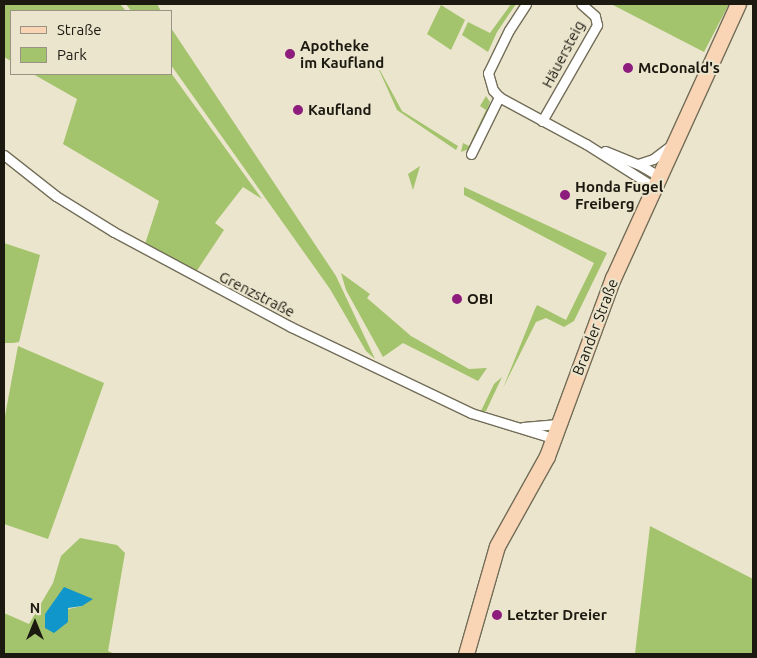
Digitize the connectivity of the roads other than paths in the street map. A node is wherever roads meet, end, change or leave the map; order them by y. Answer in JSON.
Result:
{"nodes":[{"id":1,"x":526,"y":4,"type":"edge"},
{"id":2,"x":581,"y":4,"type":"edge"},
{"id":3,"x":738,"y":4,"type":"edge"},
{"id":4,"x":499,"y":97,"type":"junction"},
{"id":5,"x":542,"y":121,"type":"junction"},
{"id":6,"x":674,"y":142,"type":"junction"},
{"id":7,"x":586,"y":144,"type":"junction"},
{"id":8,"x":471,"y":154,"type":"dead end"},
{"id":9,"x":4,"y":155,"type":"edge"},
{"id":10,"x":638,"y":164,"type":"junction"},
{"id":11,"x":656,"y":181,"type":"junction"},
{"id":12,"x":513,"y":427,"type":"junction"},
{"id":13,"x":556,"y":431,"type":"junction"},
{"id":14,"x":466,"y":654,"type":"edge"}],
"edges":[{"from":1,"to":4,"type":"street"},
{"from":2,"to":5,"type":"street","name":"Häuersteig"},
{"from":3,"to":6,"type":"main road","name":"Brander Straße"},
{"from":4,"to":5,"type":"street"},
{"from":4,"to":8,"type":"street"},
{"from":5,"to":7,"type":"street"},
{"from":6,"to":10,"type":"street"},
{"from":6,"to":11,"type":"main road","name":"Brander Straße"},
{"from":7,"to":10,"type":"street"},
{"from":7,"to":11,"type":"street"},
{"from":9,"to":12,"type":"street","name":"Grenzstraße"},
{"from":10,"to":11,"type":"street"},
{"from":11,"to":13,"type":"main road","name":"Brander Straße"},
{"from":12,"to":13,"type":"street","name":"Grenzstraße"},
{"from":12,"to":13,"type":"street","name":"Grenzstraße"},
{"from":13,"to":14,"type":"main road","name":"Brander Straße"}]}
